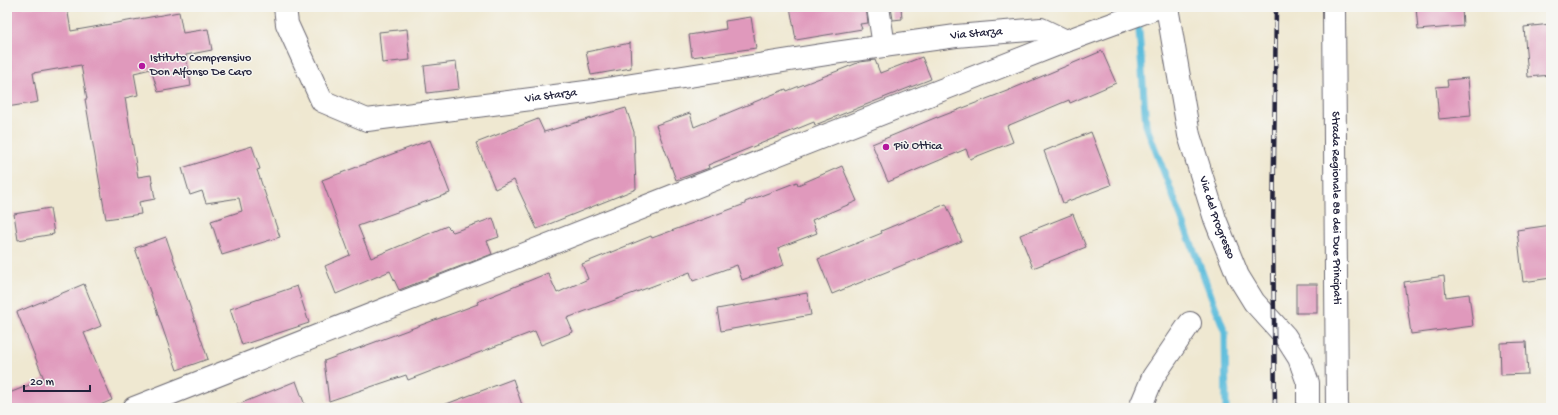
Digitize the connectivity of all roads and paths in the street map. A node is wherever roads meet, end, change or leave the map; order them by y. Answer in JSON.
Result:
{"nodes":[{"id":1,"x":285,"y":7,"type":"edge"},
{"id":2,"x":878,"y":7,"type":"edge"},
{"id":3,"x":1334,"y":7,"type":"edge"},
{"id":4,"x":1159,"y":8,"type":"edge"},
{"id":5,"x":1066,"y":41,"type":"junction"},
{"id":6,"x":884,"y":46,"type":"junction"},
{"id":7,"x":1190,"y":322,"type":"dead end"},
{"id":8,"x":134,"y":408,"type":"edge"},
{"id":9,"x":1140,"y":408,"type":"edge"},
{"id":10,"x":1308,"y":408,"type":"edge"},
{"id":11,"x":1337,"y":408,"type":"edge"}],
"edges":[{"from":1,"to":6,"type":"street","name":"Via Starza"},
{"from":2,"to":6,"type":"street"},
{"from":3,"to":11,"type":"street","name":"Strada Regionale 88 dei Due Principati"},
{"from":4,"to":5,"type":"street"},
{"from":4,"to":10,"type":"street","name":"Via del Progresso"},
{"from":5,"to":6,"type":"street","name":"Via Starza"},
{"from":5,"to":8,"type":"street"},
{"from":7,"to":9,"type":"street"}]}
